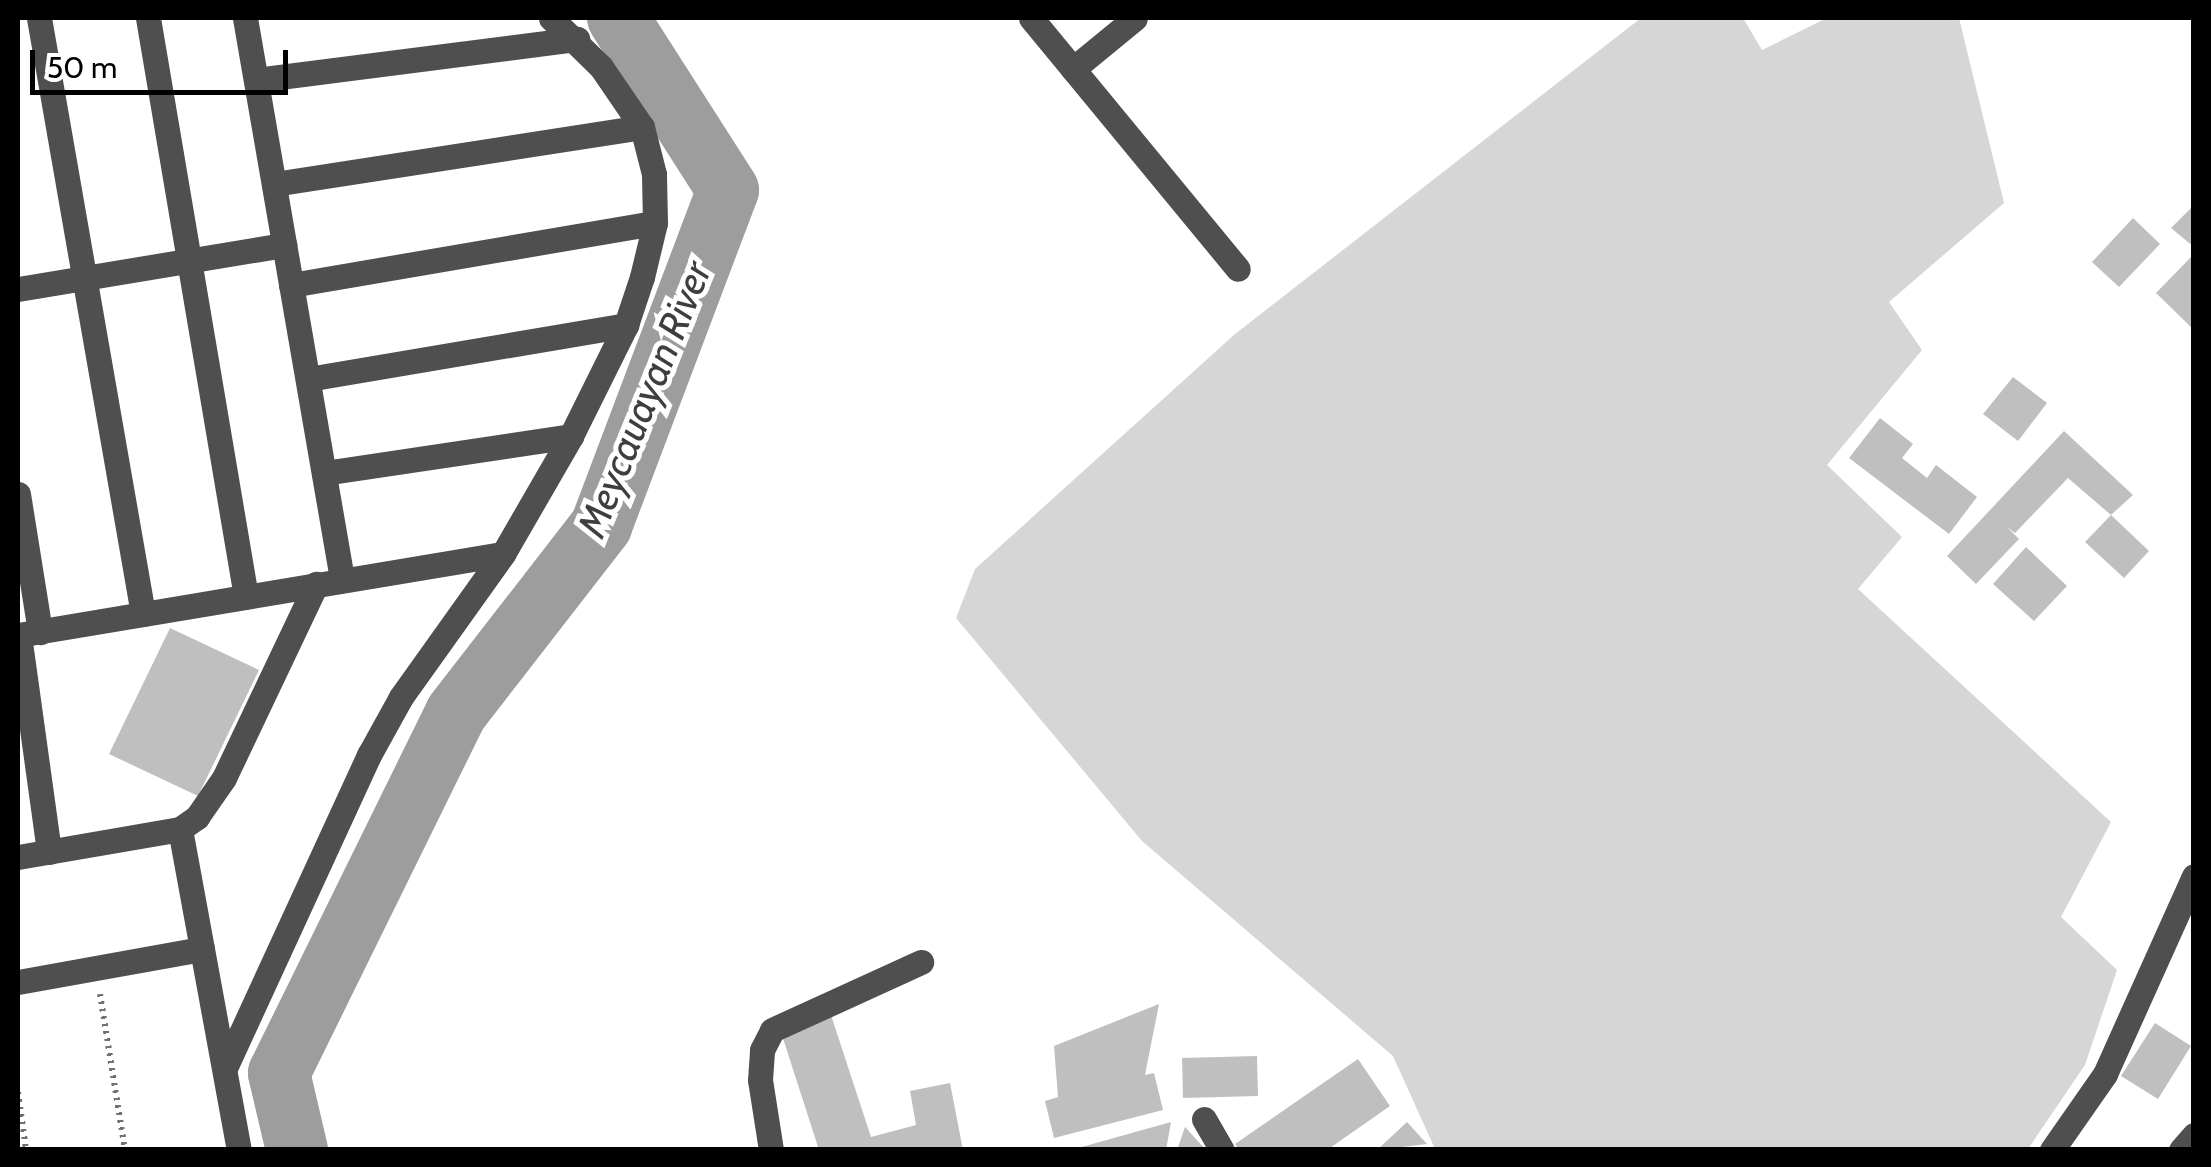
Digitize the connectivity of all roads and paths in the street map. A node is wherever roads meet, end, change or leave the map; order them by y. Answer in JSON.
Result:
{"nodes":[{"id":1,"x":39,"y":18,"type":"edge"},
{"id":2,"x":148,"y":18,"type":"edge"},
{"id":3,"x":246,"y":18,"type":"edge"},
{"id":4,"x":551,"y":18,"type":"edge"},
{"id":5,"x":1031,"y":18,"type":"edge"},
{"id":6,"x":1135,"y":18,"type":"edge"},
{"id":7,"x":577,"y":39,"type":"junction"},
{"id":8,"x":1073,"y":69,"type":"junction"},
{"id":9,"x":256,"y":80,"type":"junction"},
{"id":10,"x":642,"y":127,"type":"junction"},
{"id":11,"x":274,"y":184,"type":"junction"},
{"id":12,"x":655,"y":223,"type":"junction"},
{"id":13,"x":284,"y":244,"type":"junction"},
{"id":14,"x":189,"y":260,"type":"junction"},
{"id":15,"x":1238,"y":269,"type":"dead end"},
{"id":16,"x":84,"y":278,"type":"junction"},
{"id":17,"x":291,"y":284,"type":"junction"},
{"id":18,"x":18,"y":289,"type":"edge"},
{"id":19,"x":626,"y":325,"type":"junction"},
{"id":20,"x":308,"y":380,"type":"junction"},
{"id":21,"x":571,"y":436,"type":"junction"},
{"id":22,"x":324,"y":473,"type":"junction"},
{"id":23,"x":18,"y":494,"type":"edge"},
{"id":24,"x":503,"y":554,"type":"junction"},
{"id":25,"x":329,"y":582,"type":"junction"},
{"id":26,"x":246,"y":597,"type":"junction"},
{"id":27,"x":143,"y":614,"type":"junction"},
{"id":28,"x":25,"y":634,"type":"edge"},
{"id":29,"x":26,"y":744,"type":"edge"},
{"id":30,"x":180,"y":829,"type":"junction"},
{"id":31,"x":49,"y":852,"type":"junction"},
{"id":32,"x":18,"y":857,"type":"edge"},
{"id":33,"x":2194,"y":876,"type":"edge"},
{"id":34,"x":202,"y":949,"type":"junction"},
{"id":35,"x":921,"y":962,"type":"dead end"},
{"id":36,"x":96,"y":968,"type":"junction"},
{"id":37,"x":18,"y":982,"type":"edge"},
{"id":38,"x":226,"y":1068,"type":"junction"},
{"id":39,"x":18,"y":1092,"type":"edge"},
{"id":40,"x":1204,"y":1119,"type":"dead end"},
{"id":41,"x":2194,"y":1135,"type":"edge"},
{"id":42,"x":26,"y":1150,"type":"edge"},
{"id":43,"x":125,"y":1150,"type":"edge"},
{"id":44,"x":239,"y":1150,"type":"edge"},
{"id":45,"x":771,"y":1150,"type":"edge"},
{"id":46,"x":1222,"y":1150,"type":"edge"},
{"id":47,"x":2052,"y":1150,"type":"edge"},
{"id":48,"x":2181,"y":1150,"type":"edge"}],
"edges":[{"from":1,"to":16,"type":"street"},
{"from":2,"to":14,"type":"street"},
{"from":3,"to":9,"type":"street"},
{"from":4,"to":7,"type":"street"},
{"from":5,"to":8,"type":"street"},
{"from":6,"to":8,"type":"street"},
{"from":7,"to":9,"type":"street"},
{"from":7,"to":10,"type":"street"},
{"from":8,"to":15,"type":"street"},
{"from":9,"to":11,"type":"street"},
{"from":10,"to":11,"type":"street"},
{"from":10,"to":12,"type":"street"},
{"from":11,"to":13,"type":"street"},
{"from":12,"to":17,"type":"street"},
{"from":12,"to":19,"type":"street"},
{"from":13,"to":14,"type":"street"},
{"from":13,"to":17,"type":"street"},
{"from":14,"to":16,"type":"street"},
{"from":14,"to":26,"type":"street"},
{"from":16,"to":18,"type":"street"},
{"from":16,"to":27,"type":"street"},
{"from":17,"to":20,"type":"street"},
{"from":19,"to":20,"type":"street"},
{"from":19,"to":21,"type":"street"},
{"from":20,"to":22,"type":"street"},
{"from":21,"to":22,"type":"street"},
{"from":21,"to":24,"type":"street"},
{"from":22,"to":25,"type":"street"},
{"from":23,"to":28,"type":"street"},
{"from":24,"to":25,"type":"street"},
{"from":24,"to":38,"type":"street"},
{"from":25,"to":26,"type":"street"},
{"from":25,"to":30,"type":"street"},
{"from":26,"to":27,"type":"street"},
{"from":27,"to":28,"type":"street"},
{"from":28,"to":29,"type":"street"},
{"from":29,"to":31,"type":"street"},
{"from":30,"to":31,"type":"street"},
{"from":30,"to":34,"type":"street"},
{"from":31,"to":32,"type":"street"},
{"from":33,"to":47,"type":"street"},
{"from":34,"to":36,"type":"street"},
{"from":34,"to":38,"type":"street"},
{"from":35,"to":45,"type":"street"},
{"from":36,"to":37,"type":"street"},
{"from":36,"to":43,"type":"path"},
{"from":38,"to":44,"type":"street"},
{"from":39,"to":42,"type":"path"},
{"from":40,"to":46,"type":"street"},
{"from":41,"to":48,"type":"street"}]}
